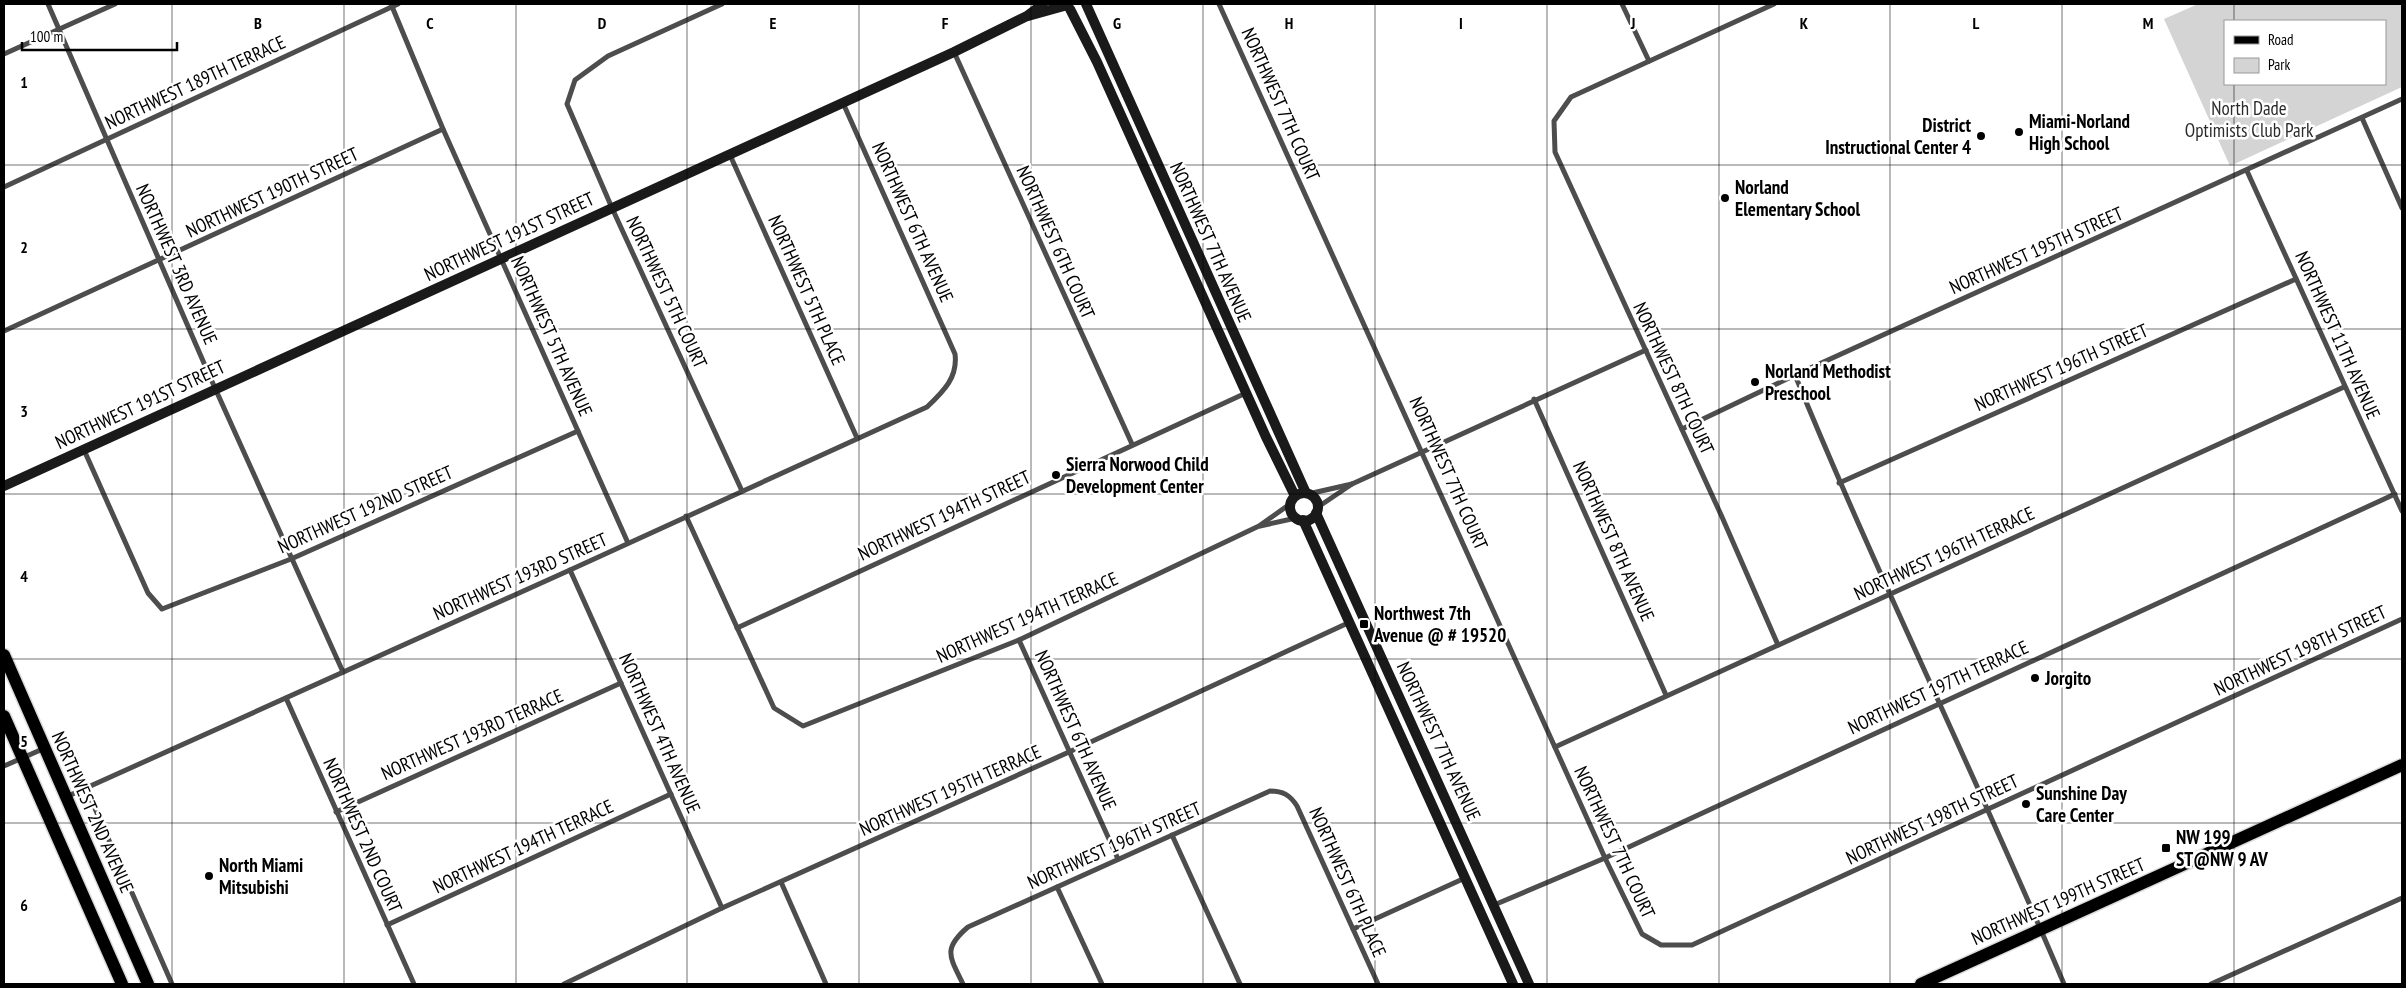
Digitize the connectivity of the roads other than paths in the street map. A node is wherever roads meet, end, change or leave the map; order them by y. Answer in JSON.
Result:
{"nodes":[{"id":1,"x":48,"y":4,"type":"edge"},
{"id":2,"x":116,"y":4,"type":"edge"},
{"id":3,"x":722,"y":4,"type":"edge"},
{"id":4,"x":1043,"y":4,"type":"edge"},
{"id":5,"x":1086,"y":4,"type":"edge"},
{"id":6,"x":1219,"y":4,"type":"edge"},
{"id":7,"x":1622,"y":4,"type":"edge"},
{"id":8,"x":1757,"y":4,"type":"edge"},
{"id":9,"x":1774,"y":4,"type":"edge"},
{"id":10,"x":393,"y":5,"type":"edge"},
{"id":11,"x":1065,"y":6,"type":"edge"},
{"id":12,"x":1760,"y":10,"type":"junction"},
{"id":13,"x":1027,"y":16,"type":"junction"},
{"id":14,"x":60,"y":29,"type":"junction"},
{"id":15,"x":954,"y":52,"type":"junction"},
{"id":16,"x":4,"y":54,"type":"edge"},
{"id":17,"x":1649,"y":61,"type":"junction"},
{"id":18,"x":2402,"y":99,"type":"edge"},
{"id":19,"x":843,"y":103,"type":"junction"},
{"id":20,"x":2362,"y":118,"type":"junction"},
{"id":21,"x":443,"y":129,"type":"junction"},
{"id":22,"x":106,"y":141,"type":"junction"},
{"id":23,"x":730,"y":155,"type":"junction"},
{"id":24,"x":2247,"y":171,"type":"junction"},
{"id":25,"x":4,"y":187,"type":"edge"},
{"id":26,"x":612,"y":208,"type":"junction"},
{"id":27,"x":2402,"y":208,"type":"edge"},
{"id":28,"x":502,"y":258,"type":"junction"},
{"id":29,"x":158,"y":260,"type":"junction"},
{"id":30,"x":2296,"y":279,"type":"junction"},
{"id":31,"x":4,"y":331,"type":"edge"},
{"id":32,"x":1644,"y":349,"type":"junction"},
{"id":33,"x":956,"y":354,"type":"joint"},
{"id":34,"x":1795,"y":375,"type":"junction"},
{"id":35,"x":2344,"y":387,"type":"junction"},
{"id":36,"x":215,"y":389,"type":"junction"},
{"id":37,"x":1246,"y":393,"type":"junction"},
{"id":38,"x":1534,"y":399,"type":"junction"},
{"id":39,"x":1682,"y":429,"type":"junction"},
{"id":40,"x":578,"y":431,"type":"junction"},
{"id":41,"x":857,"y":438,"type":"junction"},
{"id":42,"x":1132,"y":444,"type":"junction"},
{"id":43,"x":84,"y":449,"type":"junction"},
{"id":44,"x":1422,"y":451,"type":"junction"},
{"id":45,"x":1839,"y":483,"type":"junction"},
{"id":46,"x":1352,"y":484,"type":"junction"},
{"id":47,"x":4,"y":486,"type":"edge"},
{"id":48,"x":742,"y":491,"type":"junction"},
{"id":49,"x":1307,"y":493,"type":"junction"},
{"id":50,"x":2395,"y":494,"type":"junction"},
{"id":51,"x":1292,"y":500,"type":"junction"},
{"id":52,"x":1317,"y":510,"type":"junction"},
{"id":53,"x":2402,"y":511,"type":"edge"},
{"id":54,"x":686,"y":516,"type":"junction"},
{"id":55,"x":1299,"y":519,"type":"junction"},
{"id":56,"x":1259,"y":526,"type":"junction"},
{"id":57,"x":628,"y":543,"type":"junction"},
{"id":58,"x":291,"y":559,"type":"junction"},
{"id":59,"x":570,"y":570,"type":"junction"},
{"id":60,"x":1890,"y":594,"type":"junction"},
{"id":61,"x":2402,"y":619,"type":"edge"},
{"id":62,"x":1348,"y":623,"type":"junction"},
{"id":63,"x":737,"y":628,"type":"junction"},
{"id":64,"x":1019,"y":640,"type":"junction"},
{"id":65,"x":1778,"y":645,"type":"junction"},
{"id":66,"x":4,"y":655,"type":"edge"},
{"id":67,"x":343,"y":672,"type":"junction"},
{"id":68,"x":621,"y":683,"type":"junction"},
{"id":69,"x":1666,"y":696,"type":"junction"},
{"id":70,"x":286,"y":698,"type":"junction"},
{"id":71,"x":1940,"y":702,"type":"junction"},
{"id":72,"x":4,"y":716,"type":"edge"},
{"id":73,"x":1556,"y":747,"type":"junction"},
{"id":74,"x":45,"y":748,"type":"junction"},
{"id":75,"x":1069,"y":752,"type":"junction"},
{"id":76,"x":22,"y":758,"type":"junction"},
{"id":77,"x":2402,"y":765,"type":"edge"},
{"id":78,"x":4,"y":766,"type":"edge"},
{"id":79,"x":86,"y":788,"type":"junction"},
{"id":80,"x":671,"y":794,"type":"junction"},
{"id":81,"x":1288,"y":795,"type":"joint"},
{"id":82,"x":66,"y":797,"type":"junction"},
{"id":83,"x":1988,"y":810,"type":"junction"},
{"id":84,"x":336,"y":812,"type":"junction"},
{"id":85,"x":1172,"y":835,"type":"junction"},
{"id":86,"x":1605,"y":858,"type":"junction"},
{"id":87,"x":1118,"y":859,"type":"junction"},
{"id":88,"x":1465,"y":878,"type":"junction"},
{"id":89,"x":781,"y":882,"type":"junction"},
{"id":90,"x":1058,"y":887,"type":"junction"},
{"id":91,"x":2402,"y":898,"type":"edge"},
{"id":92,"x":1494,"y":905,"type":"junction"},
{"id":93,"x":722,"y":908,"type":"junction"},
{"id":94,"x":387,"y":925,"type":"junction"},
{"id":95,"x":1353,"y":929,"type":"junction"},
{"id":96,"x":2041,"y":930,"type":"junction"},
{"id":97,"x":1661,"y":945,"type":"joint"},
{"id":98,"x":122,"y":984,"type":"edge"},
{"id":99,"x":148,"y":984,"type":"edge"},
{"id":100,"x":172,"y":984,"type":"edge"},
{"id":101,"x":414,"y":984,"type":"edge"},
{"id":102,"x":564,"y":984,"type":"edge"},
{"id":103,"x":826,"y":984,"type":"edge"},
{"id":104,"x":963,"y":984,"type":"edge"},
{"id":105,"x":1102,"y":984,"type":"edge"},
{"id":106,"x":1240,"y":984,"type":"edge"},
{"id":107,"x":1378,"y":984,"type":"edge"},
{"id":108,"x":1513,"y":984,"type":"edge"},
{"id":109,"x":1529,"y":984,"type":"edge"},
{"id":110,"x":1921,"y":984,"type":"edge"},
{"id":111,"x":2064,"y":984,"type":"edge"},
{"id":112,"x":2211,"y":984,"type":"edge"}],
"edges":[{"from":1,"to":14,"type":"street","name":"NORTHWEST 3RD AVENUE"},
{"from":2,"to":14,"type":"street"},
{"from":3,"to":26,"type":"street","name":"NORTHWEST 5TH COURT"},
{"from":4,"to":13,"type":"street","name":"NORTHWEST 191ST STREET"},
{"from":5,"to":11,"type":"street","name":"NORTHWEST 191ST STREET"},
{"from":5,"to":49,"type":"street","name":"NORTHWEST 7TH AVENUE"},
{"from":6,"to":44,"type":"street","name":"NORTHWEST 7TH COURT"},
{"from":7,"to":17,"type":"street"},
{"from":8,"to":12,"type":"street"},
{"from":9,"to":12,"type":"street"},
{"from":10,"to":21,"type":"street","name":"NORTHWEST 5TH AVENUE"},
{"from":10,"to":22,"type":"street","name":"NORTHWEST 189TH TERRACE"},
{"from":11,"to":13,"type":"street","name":"NORTHWEST 191ST STREET"},
{"from":11,"to":37,"type":"street","name":"NORTHWEST 7TH AVENUE"},
{"from":12,"to":17,"type":"street"},
{"from":13,"to":15,"type":"street","name":"NORTHWEST 191ST STREET"},
{"from":14,"to":16,"type":"street"},
{"from":14,"to":22,"type":"street","name":"NORTHWEST 3RD AVENUE"},
{"from":15,"to":19,"type":"street","name":"NORTHWEST 191ST STREET"},
{"from":15,"to":42,"type":"street","name":"NORTHWEST 6TH COURT"},
{"from":17,"to":32,"type":"street","name":"NORTHWEST 8TH COURT"},
{"from":18,"to":20,"type":"street","name":"NORTHWEST 195TH STREET"},
{"from":19,"to":23,"type":"street","name":"NORTHWEST 191ST STREET"},
{"from":19,"to":33,"type":"street","name":"NORTHWEST 6TH AVENUE"},
{"from":20,"to":24,"type":"street","name":"NORTHWEST 195TH STREET"},
{"from":20,"to":27,"type":"street"},
{"from":21,"to":28,"type":"street","name":"NORTHWEST 5TH AVENUE"},
{"from":21,"to":29,"type":"street","name":"NORTHWEST 190TH STREET"},
{"from":22,"to":25,"type":"street","name":"NORTHWEST 189TH TERRACE"},
{"from":22,"to":29,"type":"street","name":"NORTHWEST 3RD AVENUE"},
{"from":23,"to":26,"type":"street","name":"NORTHWEST 191ST STREET"},
{"from":23,"to":41,"type":"street","name":"NORTHWEST 5TH PLACE"},
{"from":24,"to":30,"type":"street","name":"NORTHWEST 11TH AVENUE"},
{"from":24,"to":34,"type":"street","name":"NORTHWEST 195TH STREET"},
{"from":26,"to":28,"type":"street","name":"NORTHWEST 191ST STREET"},
{"from":26,"to":48,"type":"street","name":"NORTHWEST 5TH COURT"},
{"from":28,"to":36,"type":"street","name":"NORTHWEST 191ST STREET"},
{"from":28,"to":40,"type":"street","name":"NORTHWEST 5TH AVENUE"},
{"from":29,"to":31,"type":"street","name":"NORTHWEST 190TH STREET"},
{"from":29,"to":36,"type":"street","name":"NORTHWEST 3RD AVENUE"},
{"from":30,"to":35,"type":"street","name":"NORTHWEST 11TH AVENUE"},
{"from":30,"to":45,"type":"street","name":"NORTHWEST 196TH STREET"},
{"from":32,"to":38,"type":"street"},
{"from":32,"to":39,"type":"street","name":"NORTHWEST 8TH COURT"},
{"from":33,"to":41,"type":"street","name":"NORTHWEST 193RD STREET"},
{"from":34,"to":39,"type":"street","name":"NORTHWEST 195TH STREET"},
{"from":34,"to":45,"type":"street"},
{"from":35,"to":50,"type":"street","name":"NORTHWEST 11TH AVENUE"},
{"from":35,"to":60,"type":"street","name":"NORTHWEST 196TH TERRACE"},
{"from":36,"to":43,"type":"street","name":"NORTHWEST 191ST STREET"},
{"from":36,"to":58,"type":"street","name":"NORTHWEST 3RD AVENUE"},
{"from":37,"to":42,"type":"street","name":"NORTHWEST 194TH STREET"},
{"from":37,"to":51,"type":"street","name":"NORTHWEST 7TH AVENUE"},
{"from":38,"to":44,"type":"street"},
{"from":38,"to":69,"type":"street","name":"NORTHWEST 8TH AVENUE"},
{"from":39,"to":65,"type":"street","name":"NORTHWEST 8TH COURT"},
{"from":40,"to":57,"type":"street","name":"NORTHWEST 5TH AVENUE"},
{"from":40,"to":58,"type":"street","name":"NORTHWEST 192ND STREET"},
{"from":41,"to":48,"type":"street","name":"NORTHWEST 193RD STREET"},
{"from":42,"to":63,"type":"street","name":"NORTHWEST 194TH STREET"},
{"from":43,"to":47,"type":"street","name":"NORTHWEST 191ST STREET"},
{"from":43,"to":58,"type":"street","name":"NORTHWEST 192ND STREET"},
{"from":44,"to":46,"type":"street"},
{"from":44,"to":73,"type":"street","name":"NORTHWEST 7TH COURT"},
{"from":45,"to":60,"type":"street"},
{"from":46,"to":49,"type":"street"},
{"from":46,"to":52,"type":"street"},
{"from":48,"to":54,"type":"street","name":"NORTHWEST 193RD STREET"},
{"from":49,"to":51,"type":"street"},
{"from":49,"to":52,"type":"street","name":"NORTHWEST 7TH AVENUE"},
{"from":50,"to":53,"type":"street","name":"NORTHWEST 11TH AVENUE"},
{"from":50,"to":71,"type":"street","name":"NORTHWEST 197TH TERRACE"},
{"from":51,"to":55,"type":"street","name":"NORTHWEST 7TH AVENUE"},
{"from":51,"to":56,"type":"street","name":"NORTHWEST 194TH TERRACE"},
{"from":52,"to":55,"type":"street"},
{"from":52,"to":92,"type":"street","name":"NORTHWEST 7TH AVENUE"},
{"from":54,"to":57,"type":"street","name":"NORTHWEST 193RD STREET"},
{"from":54,"to":63,"type":"street"},
{"from":55,"to":56,"type":"street","name":"NORTHWEST 194TH TERRACE"},
{"from":55,"to":62,"type":"street","name":"NORTHWEST 7TH AVENUE"},
{"from":56,"to":64,"type":"street","name":"NORTHWEST 194TH TERRACE"},
{"from":57,"to":59,"type":"street","name":"NORTHWEST 193RD STREET"},
{"from":58,"to":67,"type":"street","name":"NORTHWEST 3RD AVENUE"},
{"from":59,"to":67,"type":"street","name":"NORTHWEST 193RD STREET"},
{"from":59,"to":68,"type":"street","name":"NORTHWEST 4TH AVENUE"},
{"from":60,"to":65,"type":"street","name":"NORTHWEST 196TH TERRACE"},
{"from":60,"to":71,"type":"street"},
{"from":61,"to":83,"type":"street","name":"NORTHWEST 198TH STREET"},
{"from":62,"to":75,"type":"street","name":"NORTHWEST 195TH TERRACE"},
{"from":62,"to":88,"type":"street","name":"NORTHWEST 7TH AVENUE"},
{"from":63,"to":64,"type":"street","name":"NORTHWEST 194TH TERRACE"},
{"from":64,"to":75,"type":"street","name":"NORTHWEST 6TH AVENUE"},
{"from":65,"to":69,"type":"street","name":"NORTHWEST 196TH TERRACE"},
{"from":66,"to":74,"type":"main road","name":"NORTHWEST 2ND AVENUE"},
{"from":67,"to":70,"type":"street","name":"NORTHWEST 193RD STREET"},
{"from":68,"to":80,"type":"street","name":"NORTHWEST 4TH AVENUE"},
{"from":68,"to":84,"type":"street","name":"NORTHWEST 193RD TERRACE"},
{"from":69,"to":73,"type":"street","name":"NORTHWEST 196TH TERRACE"},
{"from":70,"to":79,"type":"street","name":"NORTHWEST 193RD STREET"},
{"from":70,"to":84,"type":"street","name":"NORTHWEST 2ND COURT"},
{"from":71,"to":83,"type":"street"},
{"from":71,"to":86,"type":"street","name":"NORTHWEST 197TH TERRACE"},
{"from":72,"to":76,"type":"main road"},
{"from":73,"to":86,"type":"street","name":"NORTHWEST 7TH COURT"},
{"from":74,"to":76,"type":"street"},
{"from":74,"to":82,"type":"main road","name":"NORTHWEST 2ND AVENUE"},
{"from":75,"to":87,"type":"street","name":"NORTHWEST 6TH AVENUE"},
{"from":75,"to":89,"type":"street","name":"NORTHWEST 195TH TERRACE"},
{"from":76,"to":78,"type":"street"},
{"from":76,"to":98,"type":"main road"},
{"from":77,"to":96,"type":"main road","name":"NORTHWEST 199TH STREET"},
{"from":79,"to":82,"type":"street","name":"NORTHWEST 193RD STREET"},
{"from":79,"to":100,"type":"street"},
{"from":80,"to":93,"type":"street","name":"NORTHWEST 4TH AVENUE"},
{"from":80,"to":94,"type":"street","name":"NORTHWEST 194TH TERRACE"},
{"from":81,"to":85,"type":"street","name":"NORTHWEST 196TH STREET"},
{"from":81,"to":95,"type":"street","name":"NORTHWEST 6TH PLACE"},
{"from":82,"to":99,"type":"main road","name":"NORTHWEST 2ND AVENUE"},
{"from":83,"to":96,"type":"street"},
{"from":83,"to":97,"type":"street","name":"NORTHWEST 198TH STREET"},
{"from":84,"to":94,"type":"street","name":"NORTHWEST 2ND COURT"},
{"from":85,"to":87,"type":"street","name":"NORTHWEST 196TH STREET"},
{"from":85,"to":106,"type":"street"},
{"from":86,"to":92,"type":"street","name":"NORTHWEST 197TH TERRACE"},
{"from":86,"to":97,"type":"street","name":"NORTHWEST 7TH COURT"},
{"from":87,"to":90,"type":"street","name":"NORTHWEST 196TH STREET"},
{"from":88,"to":95,"type":"street"},
{"from":88,"to":108,"type":"street","name":"NORTHWEST 7TH AVENUE"},
{"from":89,"to":93,"type":"street","name":"NORTHWEST 195TH TERRACE"},
{"from":89,"to":103,"type":"street"},
{"from":90,"to":104,"type":"street","name":"NORTHWEST 196TH STREET"},
{"from":90,"to":105,"type":"street"},
{"from":91,"to":112,"type":"street"},
{"from":92,"to":109,"type":"street","name":"NORTHWEST 7TH AVENUE"},
{"from":93,"to":102,"type":"street","name":"NORTHWEST 195TH TERRACE"},
{"from":94,"to":101,"type":"street","name":"NORTHWEST 2ND COURT"},
{"from":95,"to":107,"type":"street","name":"NORTHWEST 6TH PLACE"},
{"from":96,"to":110,"type":"main road","name":"NORTHWEST 199TH STREET"},
{"from":96,"to":111,"type":"street"}]}
